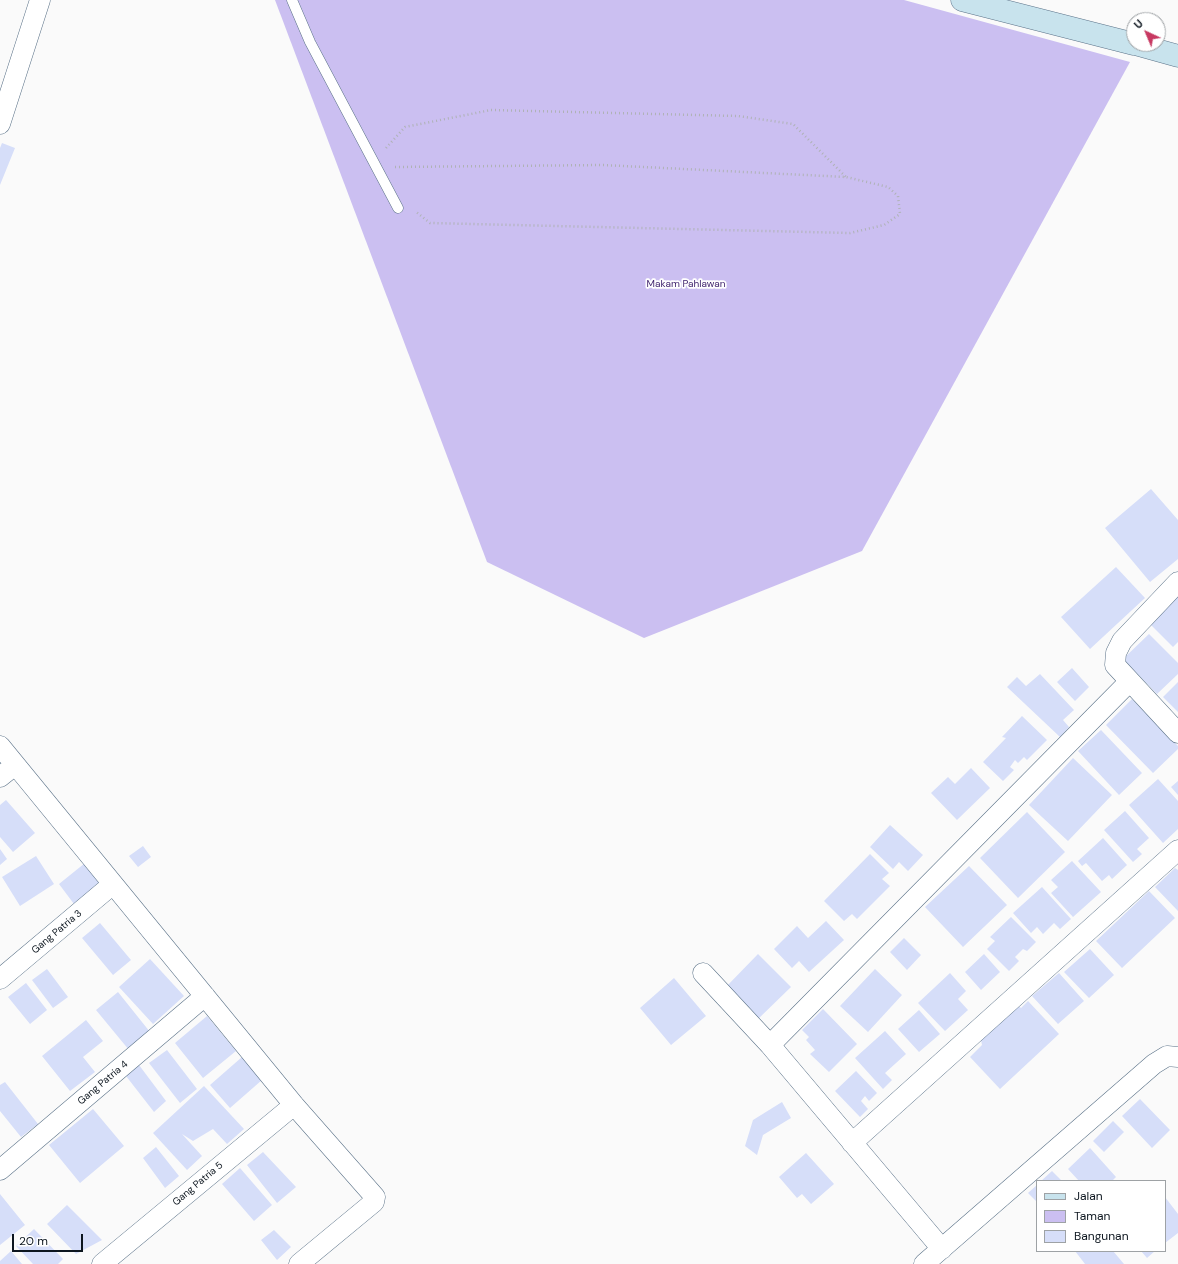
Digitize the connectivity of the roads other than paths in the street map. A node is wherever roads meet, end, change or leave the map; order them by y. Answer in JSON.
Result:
{"nodes":[{"id":1,"x":40,"y":0,"type":"edge"},
{"id":2,"x":292,"y":0,"type":"edge"},
{"id":3,"x":962,"y":0,"type":"edge"},
{"id":4,"x":1126,"y":42,"type":"edge"},
{"id":5,"x":1164,"y":52,"type":"edge"},
{"id":6,"x":1178,"y":56,"type":"edge"},
{"id":7,"x":0,"y":124,"type":"edge"},
{"id":8,"x":398,"y":208,"type":"dead end"},
{"id":9,"x":1178,"y":582,"type":"edge"},
{"id":10,"x":1129,"y":682,"type":"junction"},
{"id":11,"x":1178,"y":733,"type":"edge"},
{"id":12,"x":0,"y":746,"type":"edge"},
{"id":13,"x":15,"y":765,"type":"junction"},
{"id":14,"x":0,"y":777,"type":"edge"},
{"id":15,"x":1178,"y":850,"type":"edge"},
{"id":16,"x":113,"y":884,"type":"junction"},
{"id":17,"x":703,"y":973,"type":"dead end"},
{"id":18,"x":0,"y":979,"type":"edge"},
{"id":19,"x":205,"y":996,"type":"junction"},
{"id":20,"x":770,"y":1045,"type":"junction"},
{"id":21,"x":1178,"y":1057,"type":"edge"},
{"id":22,"x":294,"y":1105,"type":"junction"},
{"id":23,"x":852,"y":1143,"type":"junction"},
{"id":24,"x":0,"y":1170,"type":"edge"},
{"id":25,"x":942,"y":1249,"type":"junction"},
{"id":26,"x":102,"y":1264,"type":"edge"},
{"id":27,"x":299,"y":1264,"type":"edge"},
{"id":28,"x":924,"y":1264,"type":"edge"}],
"edges":[{"from":1,"to":7,"type":"street"},
{"from":2,"to":8,"type":"lane"},
{"from":3,"to":4,"type":"main road"},
{"from":5,"to":6,"type":"main road"},
{"from":9,"to":10,"type":"street"},
{"from":10,"to":11,"type":"street"},
{"from":10,"to":20,"type":"street"},
{"from":12,"to":13,"type":"street"},
{"from":13,"to":14,"type":"street"},
{"from":13,"to":16,"type":"street"},
{"from":15,"to":23,"type":"street"},
{"from":16,"to":18,"type":"street","name":"Gang Patria 3"},
{"from":16,"to":19,"type":"street"},
{"from":17,"to":20,"type":"street"},
{"from":19,"to":22,"type":"street"},
{"from":19,"to":24,"type":"street","name":"Gang Patria 4"},
{"from":20,"to":23,"type":"street"},
{"from":21,"to":25,"type":"street"},
{"from":22,"to":26,"type":"street","name":"Gang Patria 5"},
{"from":22,"to":27,"type":"street"},
{"from":23,"to":25,"type":"street"},
{"from":25,"to":28,"type":"street"}]}
